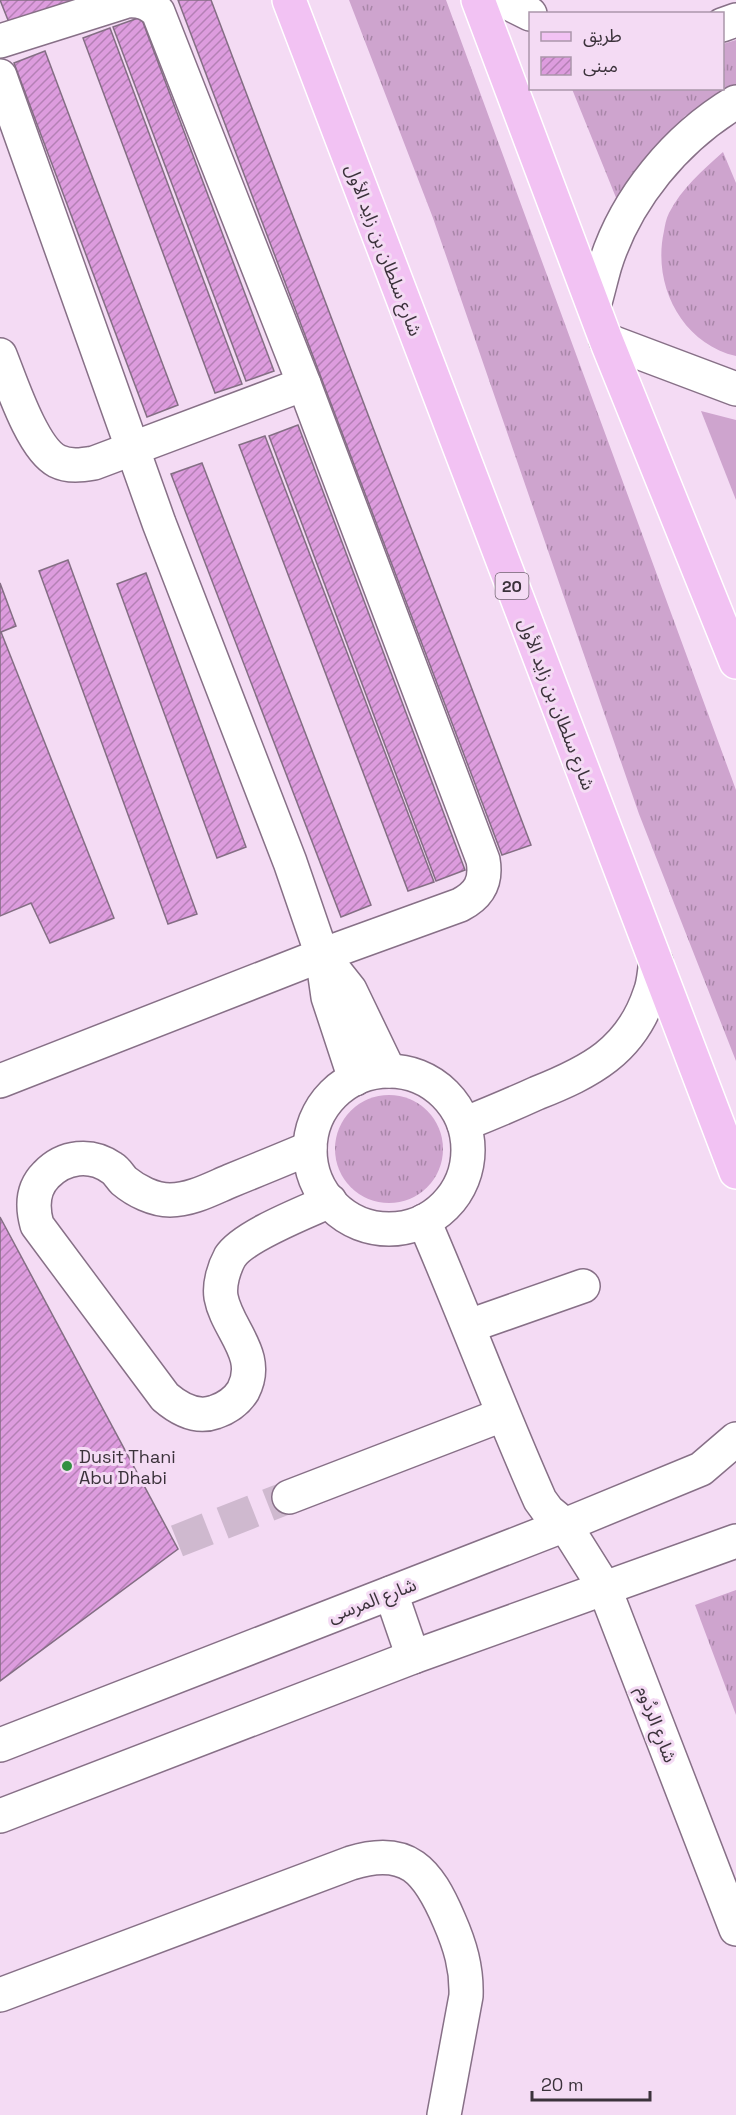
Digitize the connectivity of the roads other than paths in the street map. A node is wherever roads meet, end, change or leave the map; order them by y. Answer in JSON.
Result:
{"nodes":[{"id":1,"x":289,"y":0,"type":"edge"},
{"id":2,"x":478,"y":0,"type":"edge"},
{"id":3,"x":502,"y":0,"type":"edge"},
{"id":4,"x":529,"y":13,"type":"edge"},
{"id":5,"x":0,"y":41,"type":"edge"},
{"id":6,"x":0,"y":76,"type":"edge"},
{"id":7,"x":736,"y":102,"type":"edge"},
{"id":8,"x":594,"y":306,"type":"junction"},
{"id":9,"x":606,"y":340,"type":"junction"},
{"id":10,"x":2,"y":366,"type":"edge"},
{"id":11,"x":304,"y":384,"type":"junction"},
{"id":12,"x":736,"y":389,"type":"edge"},
{"id":13,"x":133,"y":448,"type":"junction"},
{"id":14,"x":736,"y":662,"type":"edge"},
{"id":15,"x":322,"y":955,"type":"junction"},
{"id":16,"x":656,"y":962,"type":"junction"},
{"id":17,"x":389,"y":1071,"type":"junction"},
{"id":18,"x":355,"y":1079,"type":"junction"},
{"id":19,"x":0,"y":1081,"type":"edge"},
{"id":20,"x":464,"y":1124,"type":"junction"},
{"id":21,"x":310,"y":1148,"type":"junction"},
{"id":22,"x":736,"y":1172,"type":"edge"},
{"id":23,"x":330,"y":1201,"type":"junction"},
{"id":24,"x":424,"y":1221,"type":"junction"},
{"id":25,"x":583,"y":1286,"type":"dead end"},
{"id":26,"x":469,"y":1326,"type":"junction"},
{"id":27,"x":502,"y":1415,"type":"junction"},
{"id":28,"x":736,"y":1439,"type":"edge"},
{"id":29,"x":289,"y":1497,"type":"tunnel mouth"},
{"id":30,"x":565,"y":1525,"type":"junction"},
{"id":31,"x":736,"y":1541,"type":"edge"},
{"id":32,"x":604,"y":1587,"type":"junction"},
{"id":33,"x":391,"y":1593,"type":"junction"},
{"id":34,"x":413,"y":1657,"type":"junction"},
{"id":35,"x":0,"y":1745,"type":"edge"},
{"id":36,"x":0,"y":1816,"type":"edge"},
{"id":37,"x":736,"y":1929,"type":"edge"},
{"id":38,"x":0,"y":1995,"type":"edge"},
{"id":39,"x":444,"y":2115,"type":"edge"}],
"edges":[{"from":1,"to":16,"type":"main road","name":"شارع سلطان بن زايد الأول","number":"20"},
{"from":2,"to":8,"type":"main road"},
{"from":3,"to":4,"type":"street"},
{"from":5,"to":11,"type":"street"},
{"from":6,"to":13,"type":"street"},
{"from":7,"to":8,"type":"street"},
{"from":8,"to":9,"type":"main road"},
{"from":9,"to":12,"type":"street"},
{"from":9,"to":14,"type":"main road"},
{"from":10,"to":13,"type":"street"},
{"from":11,"to":13,"type":"street"},
{"from":11,"to":15,"type":"street"},
{"from":13,"to":15,"type":"street"},
{"from":15,"to":17,"type":"street"},
{"from":15,"to":18,"type":"street"},
{"from":15,"to":19,"type":"street"},
{"from":16,"to":20,"type":"street"},
{"from":16,"to":22,"type":"main road","name":"شارع سلطان بن زايد الأول","number":"20"},
{"from":17,"to":18,"type":"street"},
{"from":17,"to":20,"type":"street"},
{"from":18,"to":21,"type":"street"},
{"from":20,"to":24,"type":"street"},
{"from":21,"to":23,"type":"street"},
{"from":21,"to":23,"type":"street"},
{"from":23,"to":24,"type":"street"},
{"from":24,"to":26,"type":"street","name":"شارع الردُوم"},
{"from":25,"to":26,"type":"street"},
{"from":26,"to":27,"type":"street","name":"شارع الردُوم"},
{"from":27,"to":29,"type":"street"},
{"from":27,"to":30,"type":"street","name":"شارع الردُوم"},
{"from":28,"to":30,"type":"street","name":"شارع المرسى"},
{"from":30,"to":32,"type":"street","name":"شارع الردُوم"},
{"from":30,"to":33,"type":"street","name":"شارع المرسى"},
{"from":31,"to":32,"type":"street"},
{"from":32,"to":34,"type":"street"},
{"from":32,"to":37,"type":"street","name":"شارع الردُوم"},
{"from":33,"to":34,"type":"street"},
{"from":33,"to":35,"type":"street","name":"شارع المرسى"},
{"from":34,"to":36,"type":"street"},
{"from":38,"to":39,"type":"street"}]}
